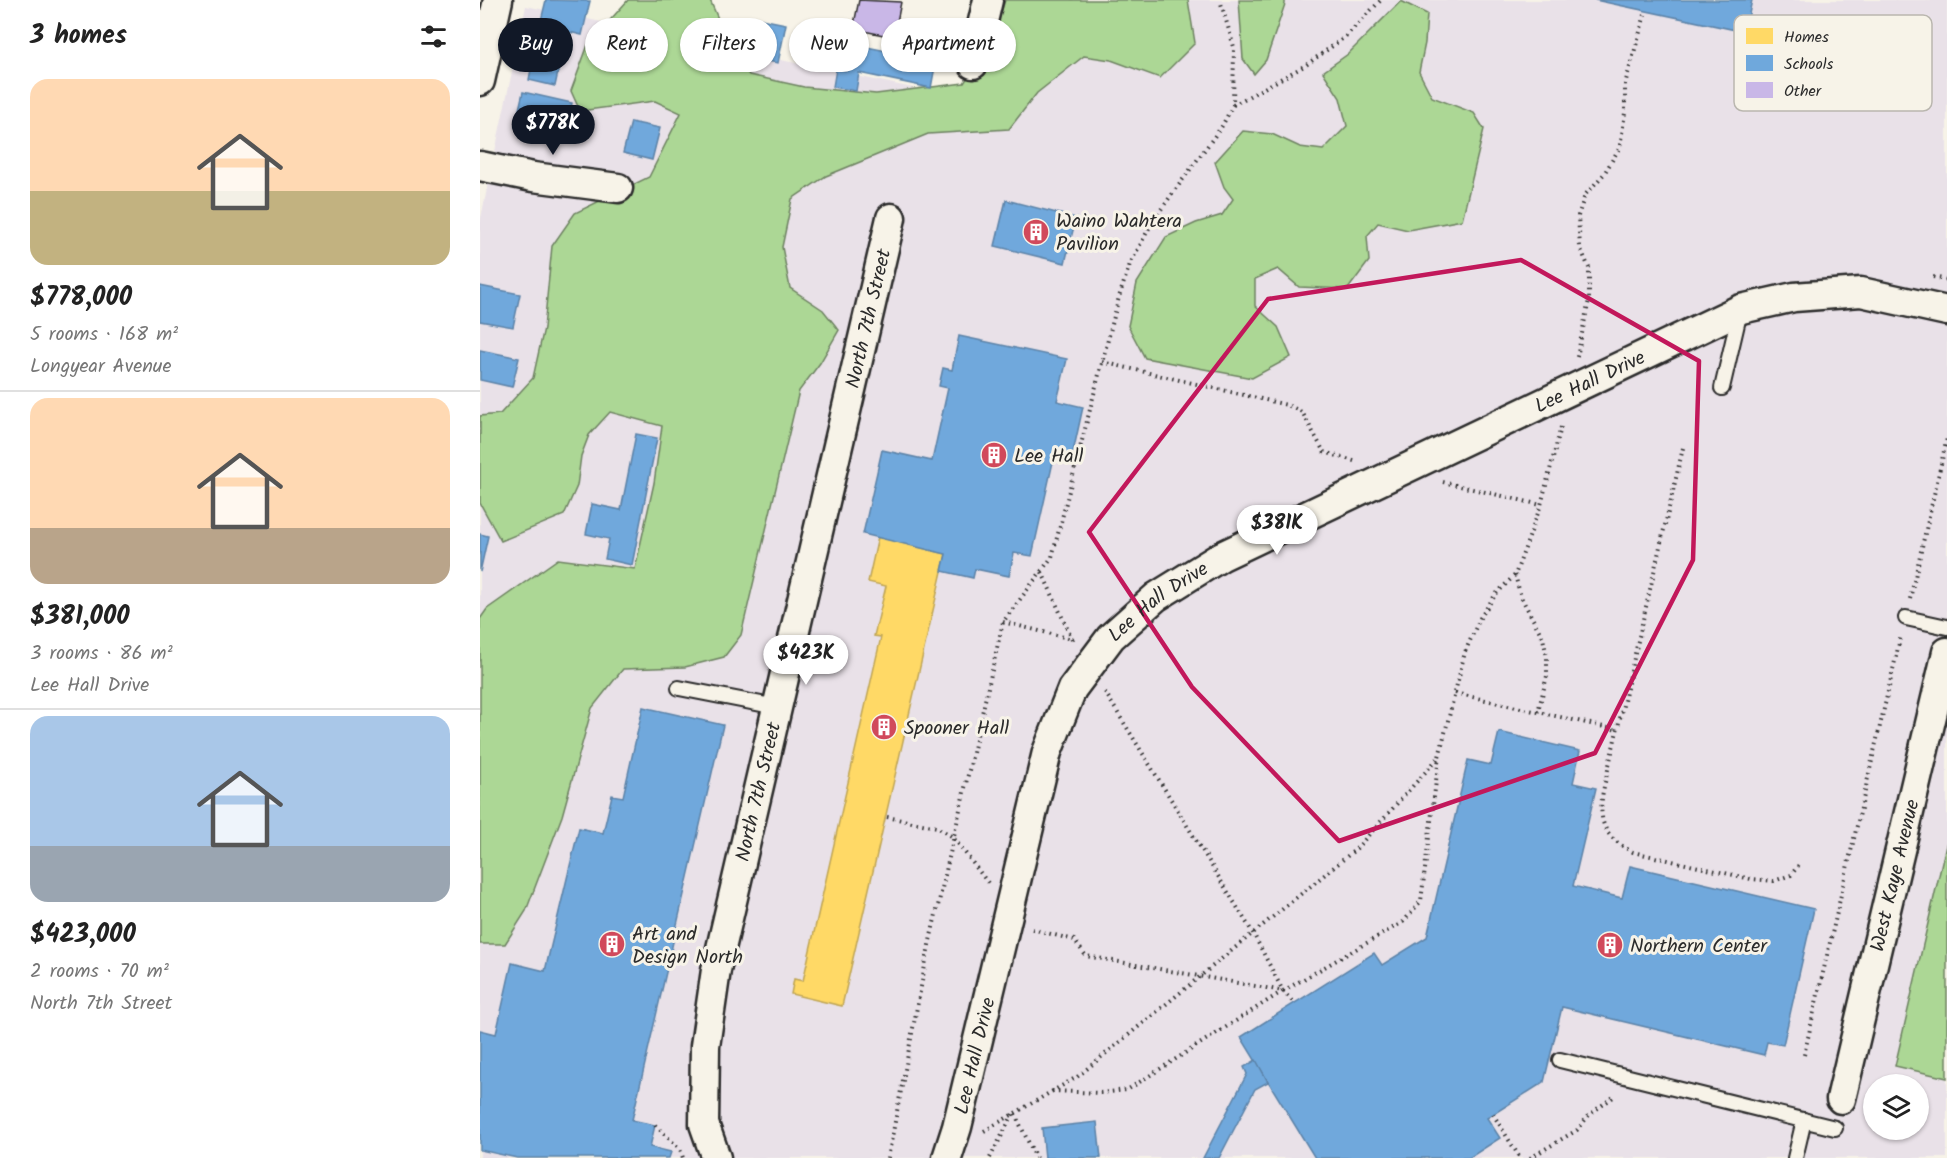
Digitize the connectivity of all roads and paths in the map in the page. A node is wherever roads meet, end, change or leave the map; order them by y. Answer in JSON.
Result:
{"nodes":[{"id":1,"x":498,"y":0,"type":"edge"},
{"id":2,"x":988,"y":0,"type":"edge"},
{"id":3,"x":1220,"y":0,"type":"edge"},
{"id":4,"x":1381,"y":0,"type":"edge"},
{"id":5,"x":1646,"y":11,"type":"dead end"},
{"id":6,"x":984,"y":18,"type":"edge"},
{"id":7,"x":480,"y":81,"type":"edge"},
{"id":8,"x":1233,"y":105,"type":"junction"},
{"id":9,"x":480,"y":166,"type":"edge"},
{"id":10,"x":618,"y":188,"type":"dead end"},
{"id":11,"x":891,"y":218,"type":"dead end"},
{"id":12,"x":1741,"y":309,"type":"junction"},
{"id":13,"x":1947,"y":311,"type":"edge"},
{"id":14,"x":1102,"y":362,"type":"junction"},
{"id":15,"x":1722,"y":388,"type":"dead end"},
{"id":16,"x":1569,"y":391,"type":"junction"},
{"id":17,"x":1947,"y":438,"type":"edge"},
{"id":18,"x":1683,"y":448,"type":"dead end"},
{"id":19,"x":1397,"y":473,"type":"junction"},
{"id":20,"x":1439,"y":481,"type":"dead end"},
{"id":21,"x":1541,"y":505,"type":"junction"},
{"id":22,"x":1042,"y":572,"type":"junction"},
{"id":23,"x":1515,"y":575,"type":"junction"},
{"id":24,"x":1906,"y":618,"type":"junction"},
{"id":25,"x":1947,"y":627,"type":"edge"},
{"id":26,"x":1947,"y":652,"type":"edge"},
{"id":27,"x":1089,"y":666,"type":"junction"},
{"id":28,"x":679,"y":688,"type":"dead end"},
{"id":29,"x":1455,"y":693,"type":"junction"},
{"id":30,"x":777,"y":707,"type":"junction"},
{"id":31,"x":1538,"y":712,"type":"junction"},
{"id":32,"x":1617,"y":730,"type":"junction"},
{"id":33,"x":1439,"y":757,"type":"junction"},
{"id":34,"x":887,"y":817,"type":"dead end"},
{"id":35,"x":953,"y":837,"type":"junction"},
{"id":36,"x":1801,"y":862,"type":"dead end"},
{"id":37,"x":1009,"y":908,"type":"junction"},
{"id":38,"x":1253,"y":933,"type":"junction"},
{"id":39,"x":1200,"y":976,"type":"junction"},
{"id":40,"x":1283,"y":991,"type":"junction"},
{"id":41,"x":1294,"y":1003,"type":"dead end"},
{"id":42,"x":1804,"y":1055,"type":"dead end"},
{"id":43,"x":1560,"y":1060,"type":"dead end"},
{"id":44,"x":1052,"y":1091,"type":"junction"},
{"id":45,"x":1621,"y":1093,"type":"dead end"},
{"id":46,"x":1841,"y":1099,"type":"dead end"},
{"id":47,"x":1014,"y":1112,"type":"junction"},
{"id":48,"x":1493,"y":1114,"type":"dead end"},
{"id":49,"x":1804,"y":1120,"type":"junction"},
{"id":50,"x":655,"y":1125,"type":"dead end"},
{"id":51,"x":1835,"y":1128,"type":"dead end"},
{"id":52,"x":947,"y":1156,"type":"edge"},
{"id":53,"x":682,"y":1158,"type":"edge"},
{"id":54,"x":716,"y":1158,"type":"edge"},
{"id":55,"x":888,"y":1158,"type":"edge"},
{"id":56,"x":990,"y":1158,"type":"edge"},
{"id":57,"x":1036,"y":1158,"type":"edge"},
{"id":58,"x":1520,"y":1158,"type":"edge"},
{"id":59,"x":1530,"y":1158,"type":"edge"},
{"id":60,"x":1795,"y":1158,"type":"edge"}],
"edges":[{"from":1,"to":7,"type":"street"},
{"from":2,"to":6,"type":"street"},
{"from":3,"to":8,"type":"path"},
{"from":4,"to":8,"type":"path"},
{"from":5,"to":16,"type":"path"},
{"from":8,"to":14,"type":"path"},
{"from":9,"to":10,"type":"street"},
{"from":11,"to":30,"type":"street","name":"North 7th Street"},
{"from":12,"to":13,"type":"street","name":"Lee Hall Drive"},
{"from":12,"to":15,"type":"lane"},
{"from":12,"to":16,"type":"street","name":"Lee Hall Drive"},
{"from":14,"to":19,"type":"path"},
{"from":14,"to":22,"type":"path"},
{"from":16,"to":19,"type":"street","name":"Lee Hall Drive"},
{"from":16,"to":21,"type":"path"},
{"from":17,"to":24,"type":"path"},
{"from":18,"to":32,"type":"path"},
{"from":19,"to":27,"type":"street","name":"Lee Hall Drive"},
{"from":20,"to":21,"type":"path"},
{"from":21,"to":23,"type":"path"},
{"from":22,"to":27,"type":"path"},
{"from":22,"to":35,"type":"path"},
{"from":23,"to":29,"type":"path"},
{"from":23,"to":31,"type":"path"},
{"from":24,"to":25,"type":"lane"},
{"from":24,"to":42,"type":"path"},
{"from":26,"to":46,"type":"street","name":"West Kaye Avenue"},
{"from":27,"to":37,"type":"street","name":"Lee Hall Drive"},
{"from":27,"to":38,"type":"path"},
{"from":28,"to":30,"type":"lane"},
{"from":29,"to":31,"type":"path"},
{"from":29,"to":33,"type":"path"},
{"from":30,"to":54,"type":"street","name":"North 7th Street"},
{"from":31,"to":32,"type":"path"},
{"from":32,"to":36,"type":"path"},
{"from":33,"to":38,"type":"path"},
{"from":33,"to":40,"type":"path"},
{"from":34,"to":35,"type":"path"},
{"from":35,"to":37,"type":"path"},
{"from":35,"to":55,"type":"path"},
{"from":37,"to":39,"type":"path"},
{"from":37,"to":52,"type":"street","name":"Lee Hall Drive"},
{"from":38,"to":39,"type":"path"},
{"from":38,"to":40,"type":"path"},
{"from":39,"to":40,"type":"path"},
{"from":39,"to":44,"type":"path"},
{"from":40,"to":41,"type":"path"},
{"from":40,"to":44,"type":"path"},
{"from":43,"to":49,"type":"lane"},
{"from":44,"to":47,"type":"path"},
{"from":45,"to":59,"type":"path"},
{"from":47,"to":52,"type":"path"},
{"from":47,"to":56,"type":"path"},
{"from":47,"to":57,"type":"path"},
{"from":48,"to":58,"type":"path"},
{"from":49,"to":51,"type":"lane"},
{"from":49,"to":60,"type":"lane"},
{"from":50,"to":53,"type":"path"}]}
